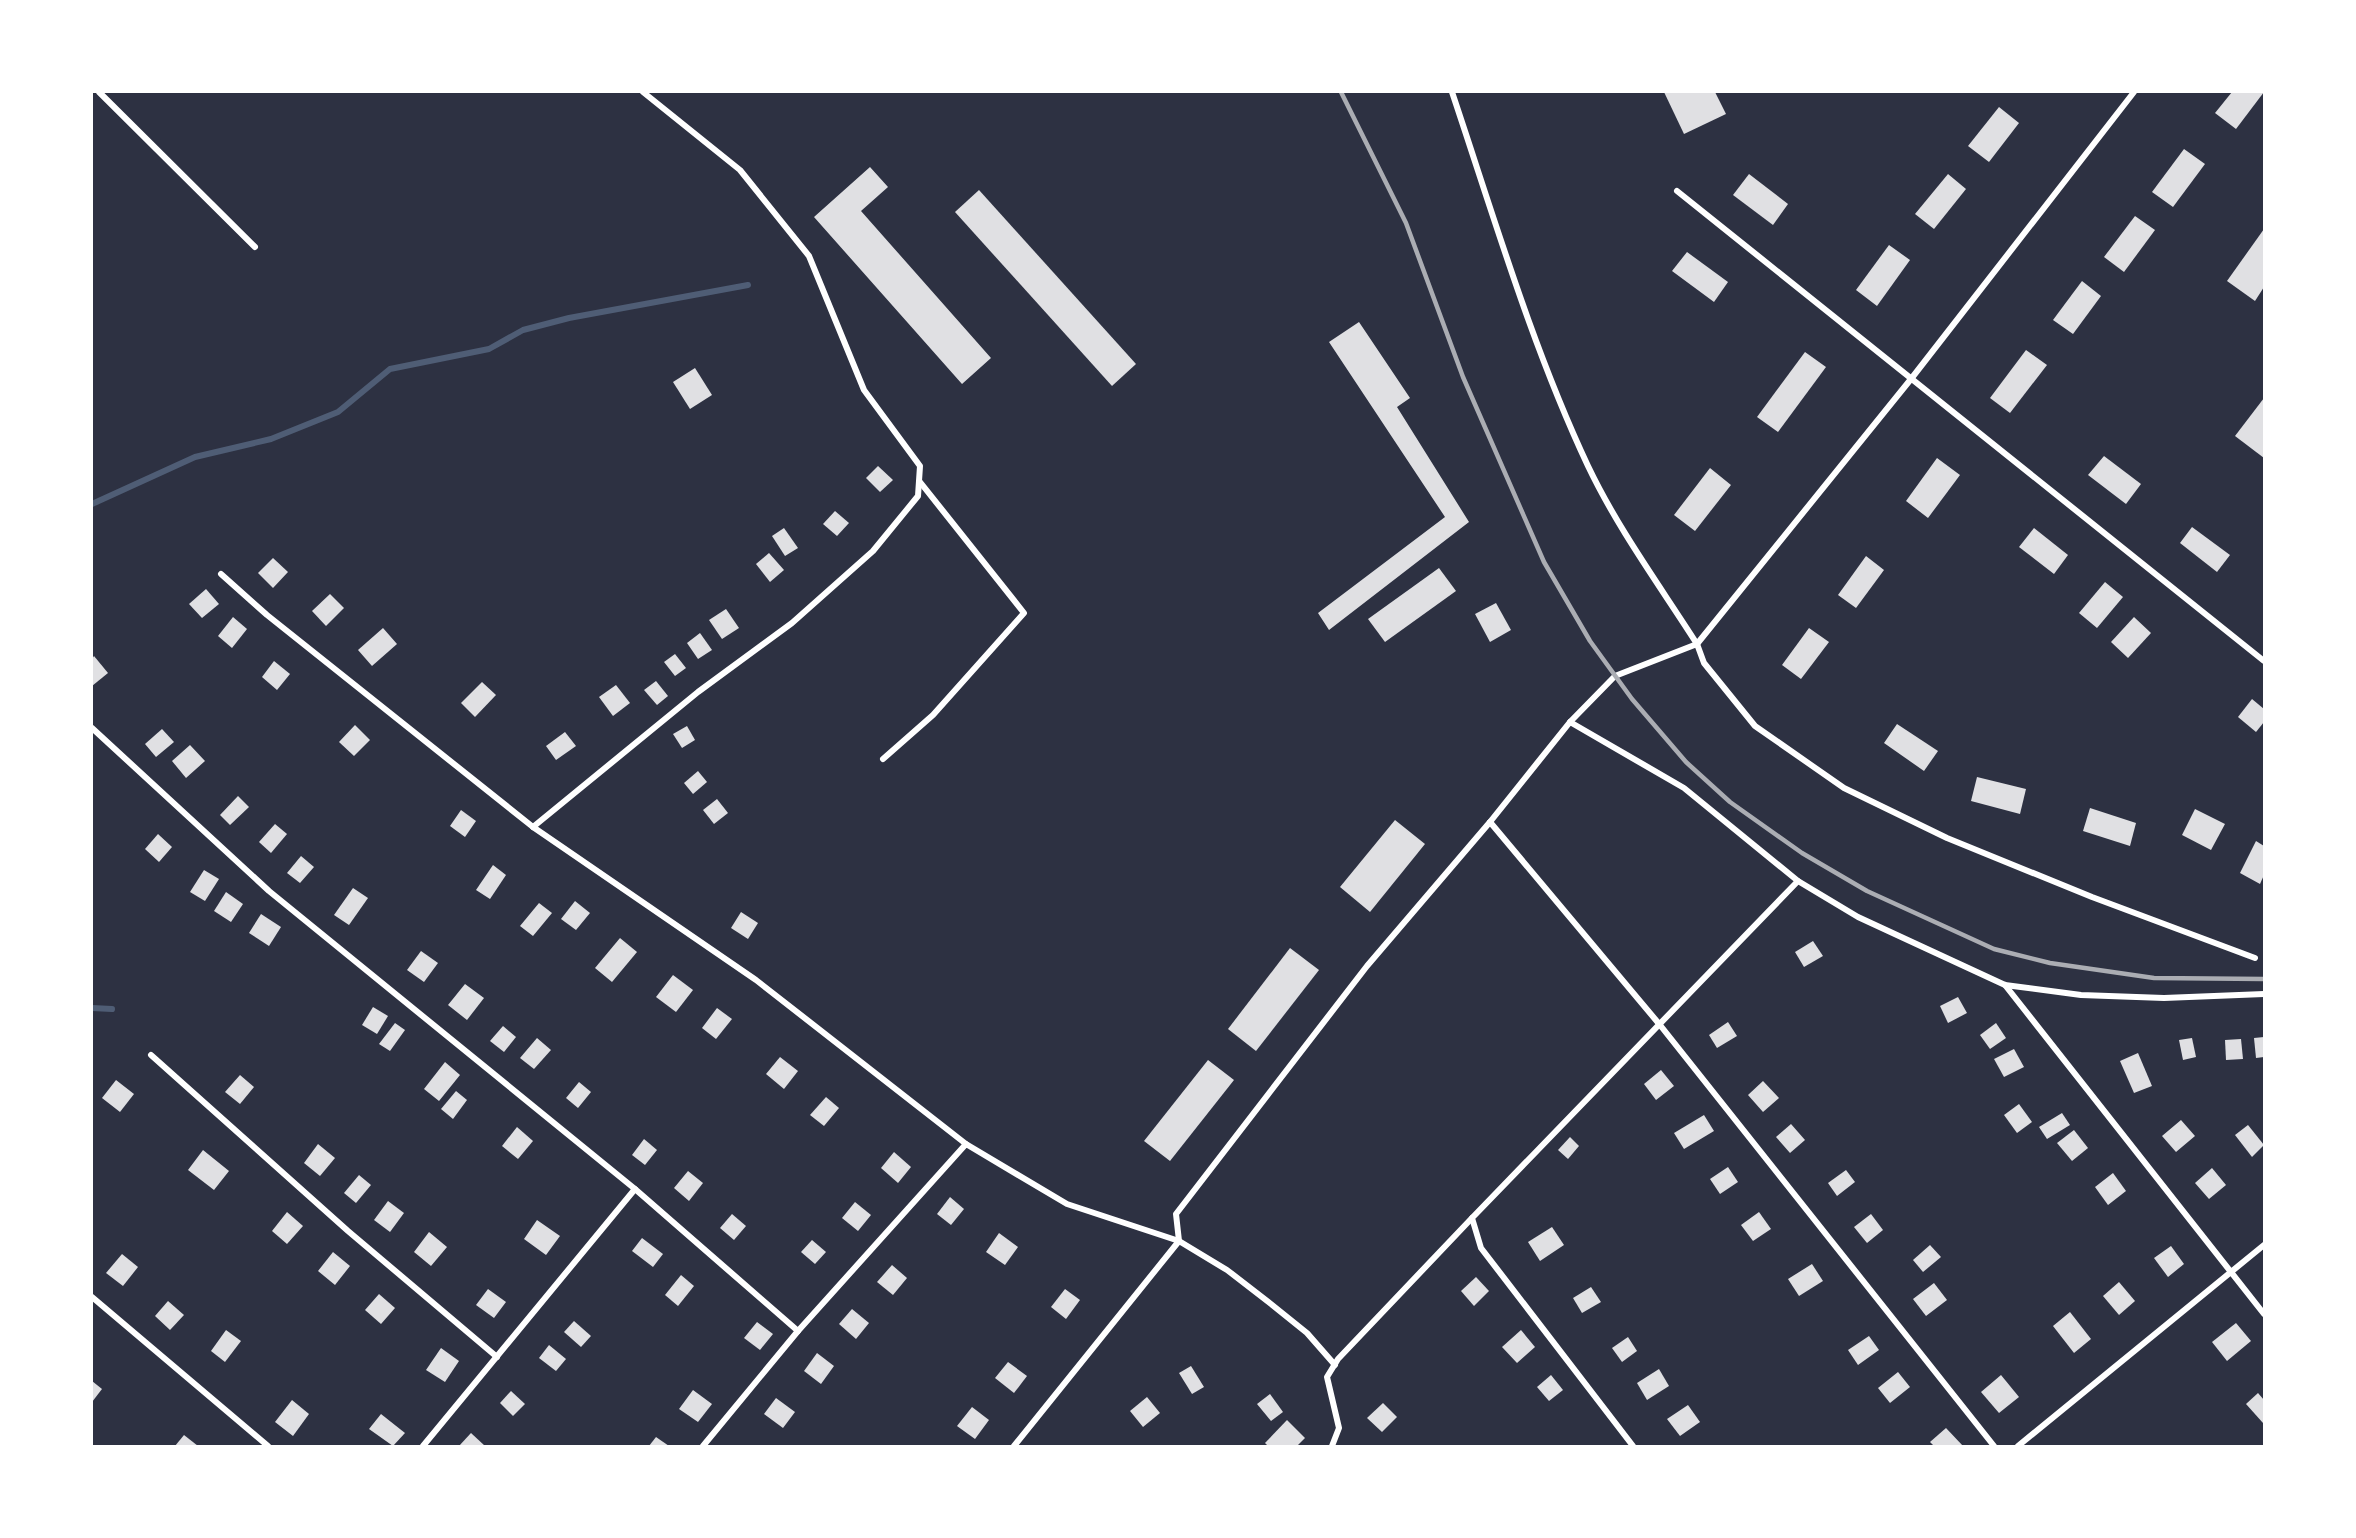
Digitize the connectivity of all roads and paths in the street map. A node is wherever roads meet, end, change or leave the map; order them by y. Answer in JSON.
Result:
{"nodes":[{"id":1,"x":99,"y":92,"type":"edge"},
{"id":2,"x":643,"y":92,"type":"edge"},
{"id":3,"x":1452,"y":92,"type":"edge"},
{"id":4,"x":2134,"y":92,"type":"edge"},
{"id":5,"x":1677,"y":191,"type":"dead end"},
{"id":6,"x":255,"y":247,"type":"dead end"},
{"id":7,"x":1911,"y":379,"type":"junction"},
{"id":8,"x":919,"y":482,"type":"junction"},
{"id":9,"x":221,"y":574,"type":"dead end"},
{"id":10,"x":1697,"y":644,"type":"junction"},
{"id":11,"x":2265,"y":661,"type":"edge"},
{"id":12,"x":1570,"y":722,"type":"junction"},
{"id":13,"x":92,"y":728,"type":"edge"},
{"id":14,"x":883,"y":759,"type":"dead end"},
{"id":15,"x":1490,"y":822,"type":"junction"},
{"id":16,"x":533,"y":827,"type":"junction"},
{"id":17,"x":1798,"y":880,"type":"junction"},
{"id":18,"x":2255,"y":958,"type":"dead end"},
{"id":19,"x":2005,"y":985,"type":"junction"},
{"id":20,"x":2265,"y":994,"type":"edge"},
{"id":21,"x":1660,"y":1024,"type":"junction"},
{"id":22,"x":151,"y":1055,"type":"dead end"},
{"id":23,"x":966,"y":1144,"type":"junction"},
{"id":24,"x":635,"y":1189,"type":"junction"},
{"id":25,"x":1472,"y":1218,"type":"junction"},
{"id":26,"x":1179,"y":1241,"type":"junction"},
{"id":27,"x":2265,"y":1245,"type":"edge"},
{"id":28,"x":2231,"y":1273,"type":"junction"},
{"id":29,"x":92,"y":1297,"type":"edge"},
{"id":30,"x":2265,"y":1314,"type":"edge"},
{"id":31,"x":798,"y":1331,"type":"junction"},
{"id":32,"x":497,"y":1357,"type":"junction"},
{"id":33,"x":1335,"y":1365,"type":"junction"},
{"id":34,"x":268,"y":1446,"type":"edge"},
{"id":35,"x":423,"y":1446,"type":"edge"},
{"id":36,"x":703,"y":1446,"type":"edge"},
{"id":37,"x":1014,"y":1446,"type":"edge"},
{"id":38,"x":1332,"y":1446,"type":"edge"},
{"id":39,"x":1633,"y":1446,"type":"edge"},
{"id":40,"x":1994,"y":1446,"type":"edge"},
{"id":41,"x":2018,"y":1446,"type":"edge"}],
"edges":[{"from":1,"to":6,"type":"street"},
{"from":2,"to":8,"type":"street"},
{"from":3,"to":10,"type":"street"},
{"from":4,"to":7,"type":"street"},
{"from":5,"to":7,"type":"street"},
{"from":7,"to":10,"type":"street"},
{"from":7,"to":11,"type":"street"},
{"from":8,"to":14,"type":"street"},
{"from":8,"to":16,"type":"street"},
{"from":9,"to":16,"type":"street"},
{"from":10,"to":12,"type":"street"},
{"from":10,"to":18,"type":"street"},
{"from":12,"to":15,"type":"street"},
{"from":12,"to":17,"type":"street"},
{"from":13,"to":24,"type":"street"},
{"from":15,"to":21,"type":"street"},
{"from":15,"to":26,"type":"street"},
{"from":16,"to":23,"type":"street"},
{"from":17,"to":19,"type":"street"},
{"from":17,"to":21,"type":"street"},
{"from":19,"to":20,"type":"street"},
{"from":19,"to":28,"type":"street"},
{"from":21,"to":25,"type":"street"},
{"from":21,"to":40,"type":"street"},
{"from":22,"to":32,"type":"street"},
{"from":23,"to":26,"type":"street"},
{"from":23,"to":31,"type":"street"},
{"from":24,"to":31,"type":"street"},
{"from":24,"to":32,"type":"street"},
{"from":25,"to":33,"type":"street"},
{"from":25,"to":39,"type":"street"},
{"from":26,"to":33,"type":"street"},
{"from":26,"to":37,"type":"street"},
{"from":27,"to":28,"type":"street"},
{"from":28,"to":30,"type":"street"},
{"from":28,"to":41,"type":"street"},
{"from":29,"to":34,"type":"street"},
{"from":31,"to":36,"type":"street"},
{"from":32,"to":35,"type":"street"},
{"from":33,"to":38,"type":"street"}]}
